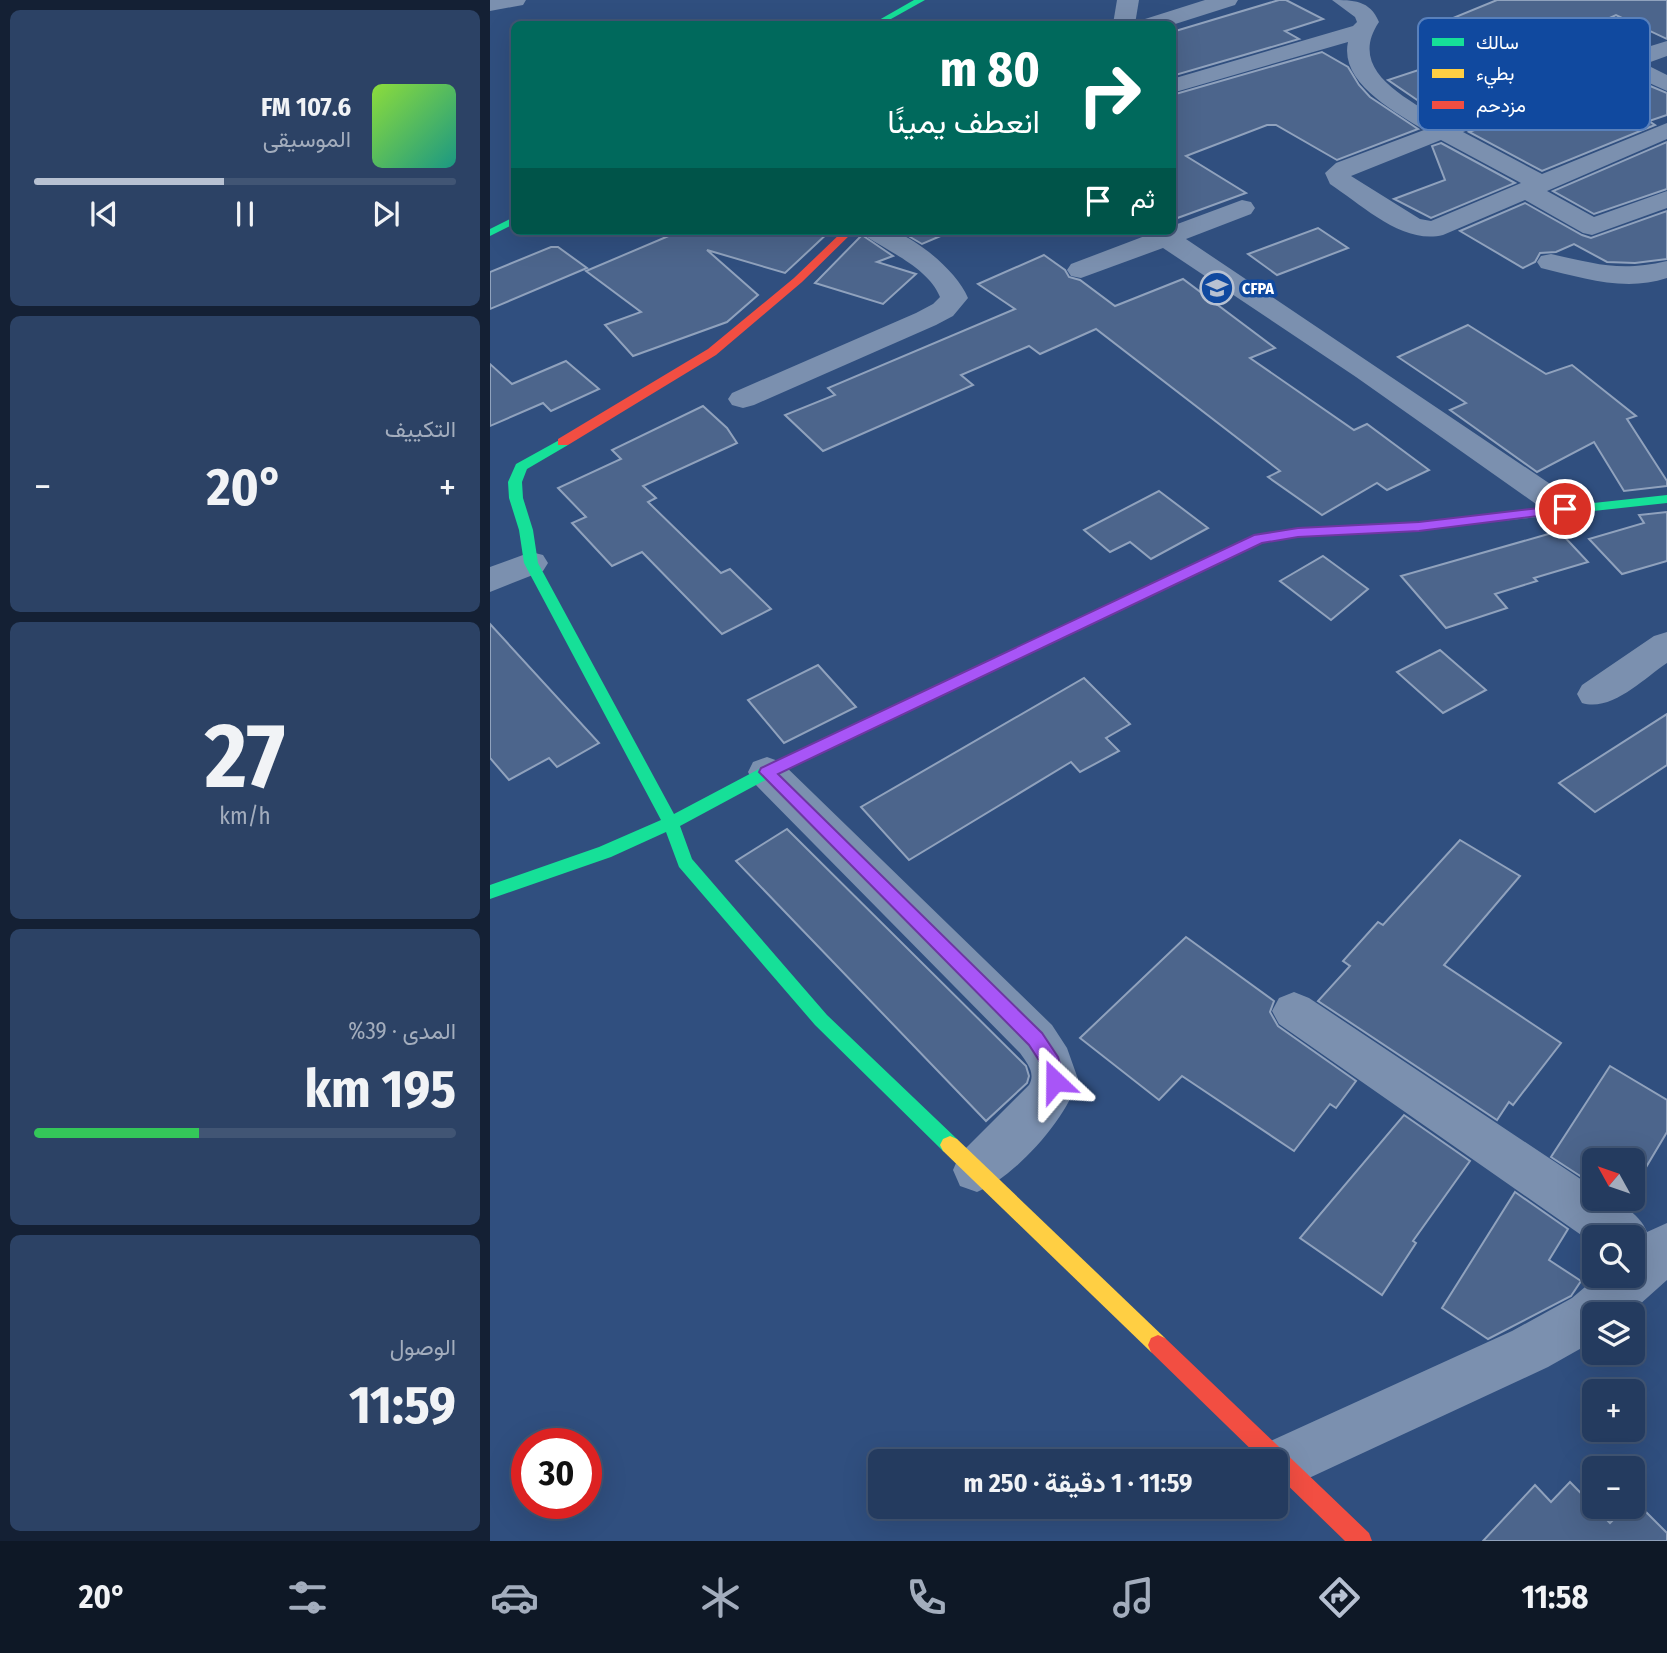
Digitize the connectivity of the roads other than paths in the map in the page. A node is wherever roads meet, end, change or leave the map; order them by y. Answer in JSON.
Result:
{"nodes":[{"id":1,"x":515,"y":0,"type":"edge"},
{"id":2,"x":920,"y":0,"type":"edge"},
{"id":3,"x":1128,"y":0,"type":"edge"},
{"id":4,"x":1227,"y":0,"type":"edge"},
{"id":5,"x":1343,"y":0,"type":"edge"},
{"id":6,"x":490,"y":5,"type":"edge"},
{"id":7,"x":882,"y":21,"type":"edge"},
{"id":8,"x":1125,"y":21,"type":"edge"},
{"id":9,"x":1162,"y":21,"type":"edge"},
{"id":10,"x":1362,"y":31,"type":"junction"},
{"id":11,"x":1667,"y":48,"type":"edge"},
{"id":12,"x":1650,"y":53,"type":"edge"},
{"id":13,"x":1650,"y":76,"type":"edge"},
{"id":14,"x":1667,"y":84,"type":"edge"},
{"id":15,"x":1176,"y":85,"type":"edge"},
{"id":16,"x":1418,"y":116,"type":"edge"},
{"id":17,"x":1667,"y":130,"type":"edge"},
{"id":18,"x":1442,"y":131,"type":"joint"},
{"id":19,"x":1535,"y":187,"type":"junction"},
{"id":20,"x":1667,"y":199,"type":"edge"},
{"id":21,"x":1242,"y":208,"type":"dead end"},
{"id":22,"x":511,"y":222,"type":"edge"},
{"id":23,"x":490,"y":233,"type":"edge"},
{"id":24,"x":1176,"y":234,"type":"edge"},
{"id":25,"x":845,"y":235,"type":"edge"},
{"id":26,"x":882,"y":235,"type":"edge"},
{"id":27,"x":1174,"y":235,"type":"edge"},
{"id":28,"x":1166,"y":238,"type":"junction"},
{"id":29,"x":1551,"y":262,"type":"dead end"},
{"id":30,"x":1667,"y":269,"type":"edge"},
{"id":31,"x":1081,"y":270,"type":"dead end"},
{"id":32,"x":743,"y":399,"type":"dead end"},
{"id":33,"x":1667,"y":499,"type":"edge"},
{"id":34,"x":1565,"y":509,"type":"junction"},
{"id":35,"x":531,"y":563,"type":"junction"},
{"id":36,"x":490,"y":580,"type":"edge"},
{"id":37,"x":1667,"y":645,"type":"edge"},
{"id":38,"x":1595,"y":694,"type":"dead end"},
{"id":39,"x":767,"y":772,"type":"junction"},
{"id":40,"x":671,"y":823,"type":"junction"},
{"id":41,"x":490,"y":892,"type":"edge"},
{"id":42,"x":1294,"y":1011,"type":"dead end"},
{"id":43,"x":977,"y":1170,"type":"junction"},
{"id":44,"x":1614,"y":1225,"type":"edge"},
{"id":45,"x":1612,"y":1288,"type":"edge"},
{"id":46,"x":1265,"y":1449,"type":"edge"},
{"id":47,"x":1288,"y":1461,"type":"edge"},
{"id":48,"x":1288,"y":1471,"type":"edge"},
{"id":49,"x":1362,"y":1541,"type":"edge"}],
"edges":[{"from":1,"to":6,"type":"street"},
{"from":2,"to":7,"type":"street"},
{"from":3,"to":8,"type":"street"},
{"from":4,"to":9,"type":"street"},
{"from":5,"to":10,"type":"street"},
{"from":10,"to":15,"type":"street"},
{"from":10,"to":16,"type":"street"},
{"from":11,"to":12,"type":"street"},
{"from":13,"to":14,"type":"street"},
{"from":17,"to":19,"type":"street"},
{"from":18,"to":19,"type":"street"},
{"from":18,"to":19,"type":"street"},
{"from":19,"to":20,"type":"street"},
{"from":21,"to":24,"type":"street"},
{"from":22,"to":23,"type":"street"},
{"from":25,"to":35,"type":"street"},
{"from":26,"to":32,"type":"street"},
{"from":27,"to":28,"type":"street"},
{"from":28,"to":31,"type":"street"},
{"from":28,"to":34,"type":"street"},
{"from":29,"to":30,"type":"street"},
{"from":33,"to":34,"type":"street"},
{"from":34,"to":39,"type":"street"},
{"from":35,"to":36,"type":"street"},
{"from":35,"to":40,"type":"street"},
{"from":37,"to":38,"type":"street"},
{"from":39,"to":40,"type":"street"},
{"from":39,"to":43,"type":"street"},
{"from":40,"to":41,"type":"street"},
{"from":40,"to":43,"type":"street"},
{"from":42,"to":44,"type":"street"},
{"from":43,"to":46,"type":"street"},
{"from":45,"to":47,"type":"street"},
{"from":48,"to":49,"type":"street"}]}
